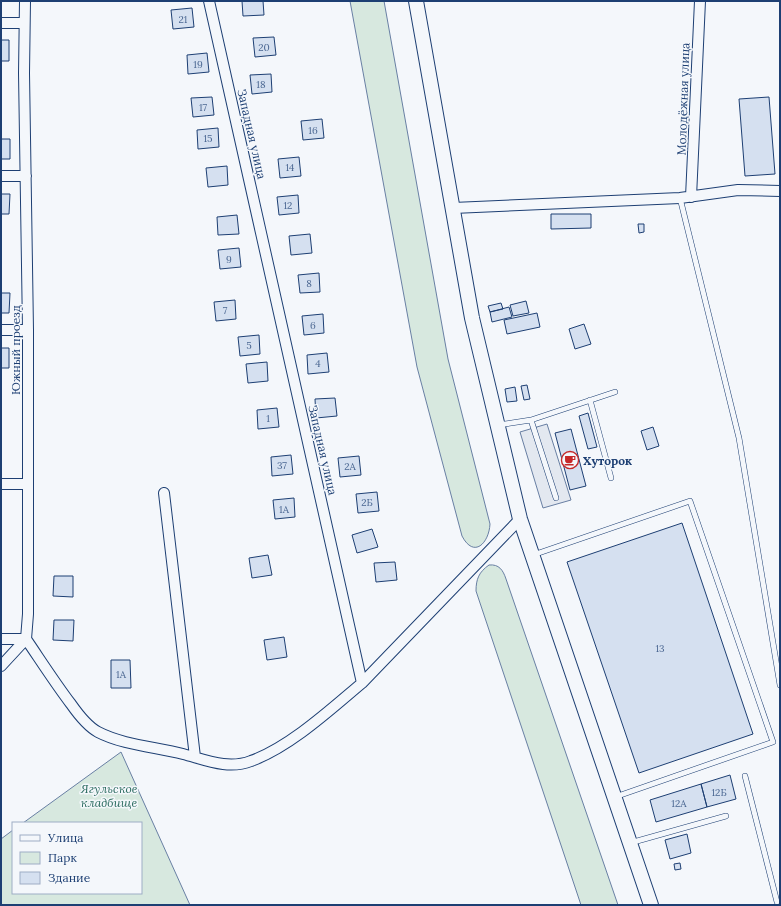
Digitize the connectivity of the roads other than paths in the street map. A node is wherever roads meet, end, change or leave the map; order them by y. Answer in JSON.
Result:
{"nodes":[{"id":1,"x":25,"y":1,"type":"edge"},
{"id":2,"x":209,"y":1,"type":"edge"},
{"id":3,"x":416,"y":1,"type":"edge"},
{"id":4,"x":700,"y":1,"type":"edge"},
{"id":5,"x":1,"y":23,"type":"edge"},
{"id":6,"x":24,"y":23,"type":"junction"},
{"id":7,"x":1,"y":176,"type":"edge"},
{"id":8,"x":26,"y":176,"type":"junction"},
{"id":9,"x":780,"y":191,"type":"edge"},
{"id":10,"x":691,"y":197,"type":"junction"},
{"id":11,"x":680,"y":198,"type":"junction"},
{"id":12,"x":453,"y":208,"type":"junction"},
{"id":13,"x":1,"y":330,"type":"edge"},
{"id":14,"x":28,"y":330,"type":"junction"},
{"id":15,"x":615,"y":392,"type":"dead end"},
{"id":16,"x":590,"y":400,"type":"junction"},
{"id":17,"x":531,"y":420,"type":"junction"},
{"id":18,"x":497,"y":425,"type":"junction"},
{"id":19,"x":611,"y":478,"type":"dead end"},
{"id":20,"x":1,"y":484,"type":"edge"},
{"id":21,"x":28,"y":484,"type":"junction"},
{"id":22,"x":164,"y":493,"type":"dead end"},
{"id":23,"x":556,"y":498,"type":"dead end"},
{"id":24,"x":520,"y":519,"type":"junction"},
{"id":25,"x":532,"y":556,"type":"junction"},
{"id":26,"x":1,"y":639,"type":"edge"},
{"id":27,"x":26,"y":639,"type":"junction"},
{"id":28,"x":1,"y":666,"type":"edge"},
{"id":29,"x":362,"y":683,"type":"junction"},
{"id":30,"x":780,"y":685,"type":"edge"},
{"id":31,"x":196,"y":757,"type":"junction"},
{"id":32,"x":745,"y":776,"type":"dead end"},
{"id":33,"x":614,"y":797,"type":"junction"},
{"id":34,"x":726,"y":816,"type":"dead end"},
{"id":35,"x":629,"y":843,"type":"junction"},
{"id":36,"x":778,"y":901,"type":"edge"},
{"id":37,"x":651,"y":905,"type":"edge"},
{"id":38,"x":771,"y":905,"type":"edge"}],
"edges":[{"from":1,"to":6,"type":"street","name":"Южный проезд"},
{"from":2,"to":29,"type":"street","name":"Западная улица"},
{"from":3,"to":12,"type":"street"},
{"from":4,"to":10,"type":"street","name":"Молодёжная улица"},
{"from":5,"to":6,"type":"street"},
{"from":6,"to":8,"type":"street","name":"Южный проезд"},
{"from":7,"to":8,"type":"street"},
{"from":8,"to":14,"type":"street","name":"Южный проезд"},
{"from":9,"to":10,"type":"street"},
{"from":10,"to":11,"type":"street"},
{"from":11,"to":12,"type":"street"},
{"from":11,"to":30,"type":"lane"},
{"from":12,"to":18,"type":"street"},
{"from":13,"to":14,"type":"street"},
{"from":14,"to":21,"type":"street","name":"Южный проезд"},
{"from":15,"to":16,"type":"lane"},
{"from":16,"to":17,"type":"lane"},
{"from":16,"to":19,"type":"lane"},
{"from":17,"to":18,"type":"lane"},
{"from":17,"to":23,"type":"lane"},
{"from":18,"to":24,"type":"street"},
{"from":20,"to":21,"type":"street"},
{"from":21,"to":27,"type":"street","name":"Южный проезд"},
{"from":22,"to":31,"type":"street"},
{"from":24,"to":25,"type":"street"},
{"from":24,"to":29,"type":"street"},
{"from":25,"to":33,"type":"street"},
{"from":25,"to":33,"type":"lane"},
{"from":26,"to":27,"type":"street"},
{"from":27,"to":28,"type":"street"},
{"from":27,"to":31,"type":"street"},
{"from":29,"to":31,"type":"street"},
{"from":32,"to":36,"type":"lane"},
{"from":33,"to":35,"type":"street"},
{"from":34,"to":35,"type":"lane"},
{"from":35,"to":37,"type":"street"},
{"from":36,"to":38,"type":"lane"}]}
